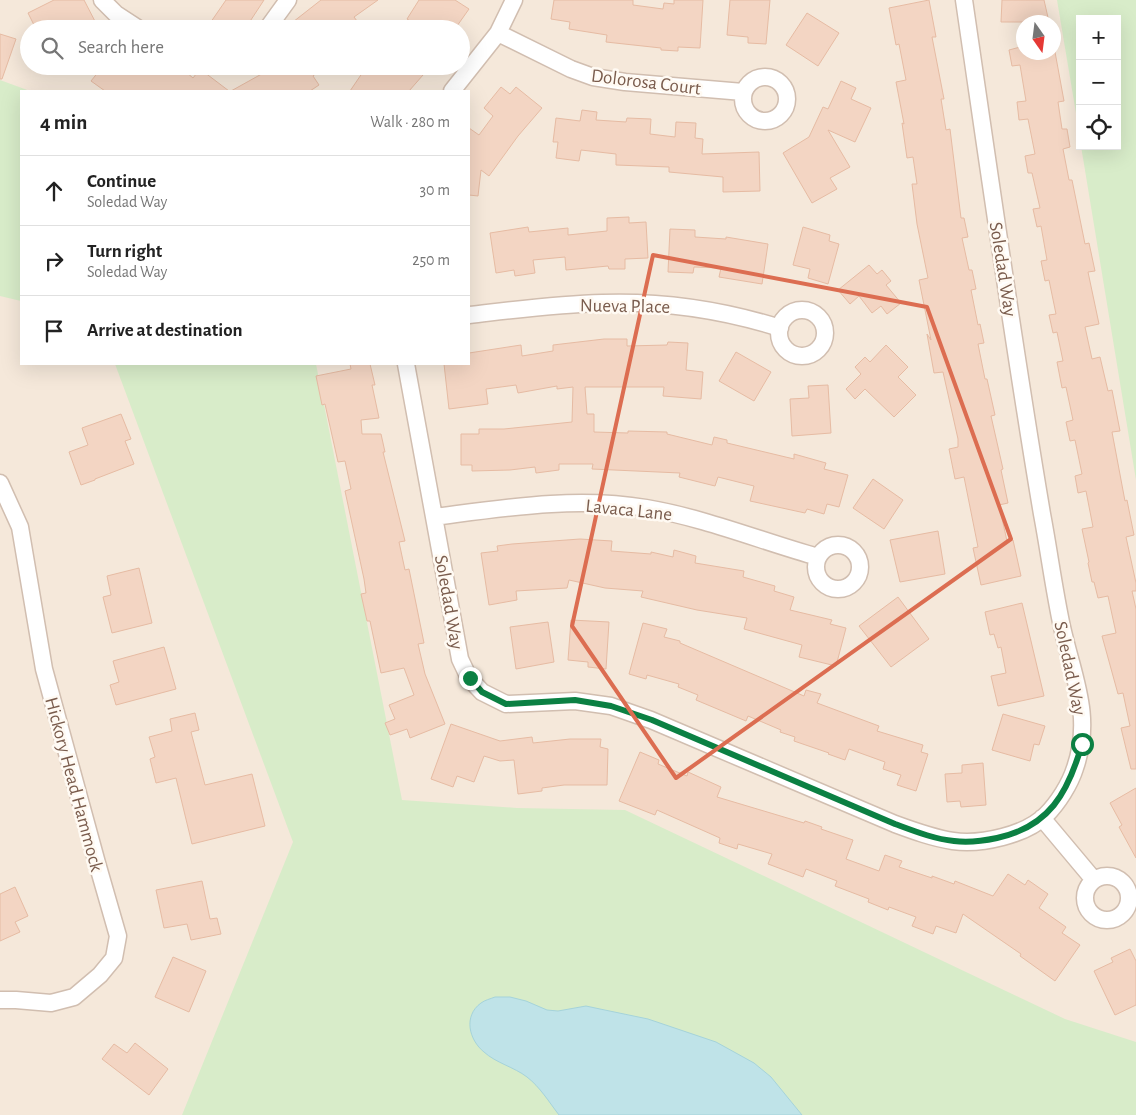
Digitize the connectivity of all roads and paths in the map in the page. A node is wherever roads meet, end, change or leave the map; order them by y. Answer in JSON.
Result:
{"nodes":[{"id":1,"x":102,"y":0,"type":"edge"},
{"id":2,"x":288,"y":0,"type":"edge"},
{"id":3,"x":514,"y":0,"type":"edge"},
{"id":4,"x":964,"y":0,"type":"edge"},
{"id":5,"x":125,"y":20,"type":"edge"},
{"id":6,"x":274,"y":20,"type":"edge"},
{"id":7,"x":498,"y":33,"type":"junction"},
{"id":8,"x":470,"y":68,"type":"edge"},
{"id":9,"x":465,"y":75,"type":"edge"},
{"id":10,"x":453,"y":90,"type":"edge"},
{"id":11,"x":743,"y":92,"type":"dead end"},
{"id":12,"x":470,"y":315,"type":"edge"},
{"id":13,"x":780,"y":328,"type":"dead end"},
{"id":14,"x":406,"y":365,"type":"edge"},
{"id":15,"x":0,"y":483,"type":"edge"},
{"id":16,"x":434,"y":516,"type":"junction"},
{"id":17,"x":818,"y":557,"type":"dead end"},
{"id":18,"x":1042,"y":818,"type":"junction"},
{"id":19,"x":1094,"y":880,"type":"dead end"},
{"id":20,"x":0,"y":1000,"type":"edge"}],
"edges":[{"from":1,"to":5,"type":"street"},
{"from":2,"to":6,"type":"street"},
{"from":3,"to":7,"type":"street"},
{"from":4,"to":18,"type":"street","name":"Soledad Way"},
{"from":7,"to":8,"type":"street"},
{"from":7,"to":11,"type":"street","name":"Dolorosa Court"},
{"from":9,"to":10,"type":"street"},
{"from":12,"to":13,"type":"street","name":"Nueva Place"},
{"from":14,"to":16,"type":"street","name":"Soledad Way"},
{"from":15,"to":20,"type":"street","name":"Hickory Head Hammock"},
{"from":16,"to":17,"type":"street","name":"Lavaca Lane"},
{"from":16,"to":18,"type":"street","name":"Soledad Way"},
{"from":18,"to":19,"type":"street"}]}
